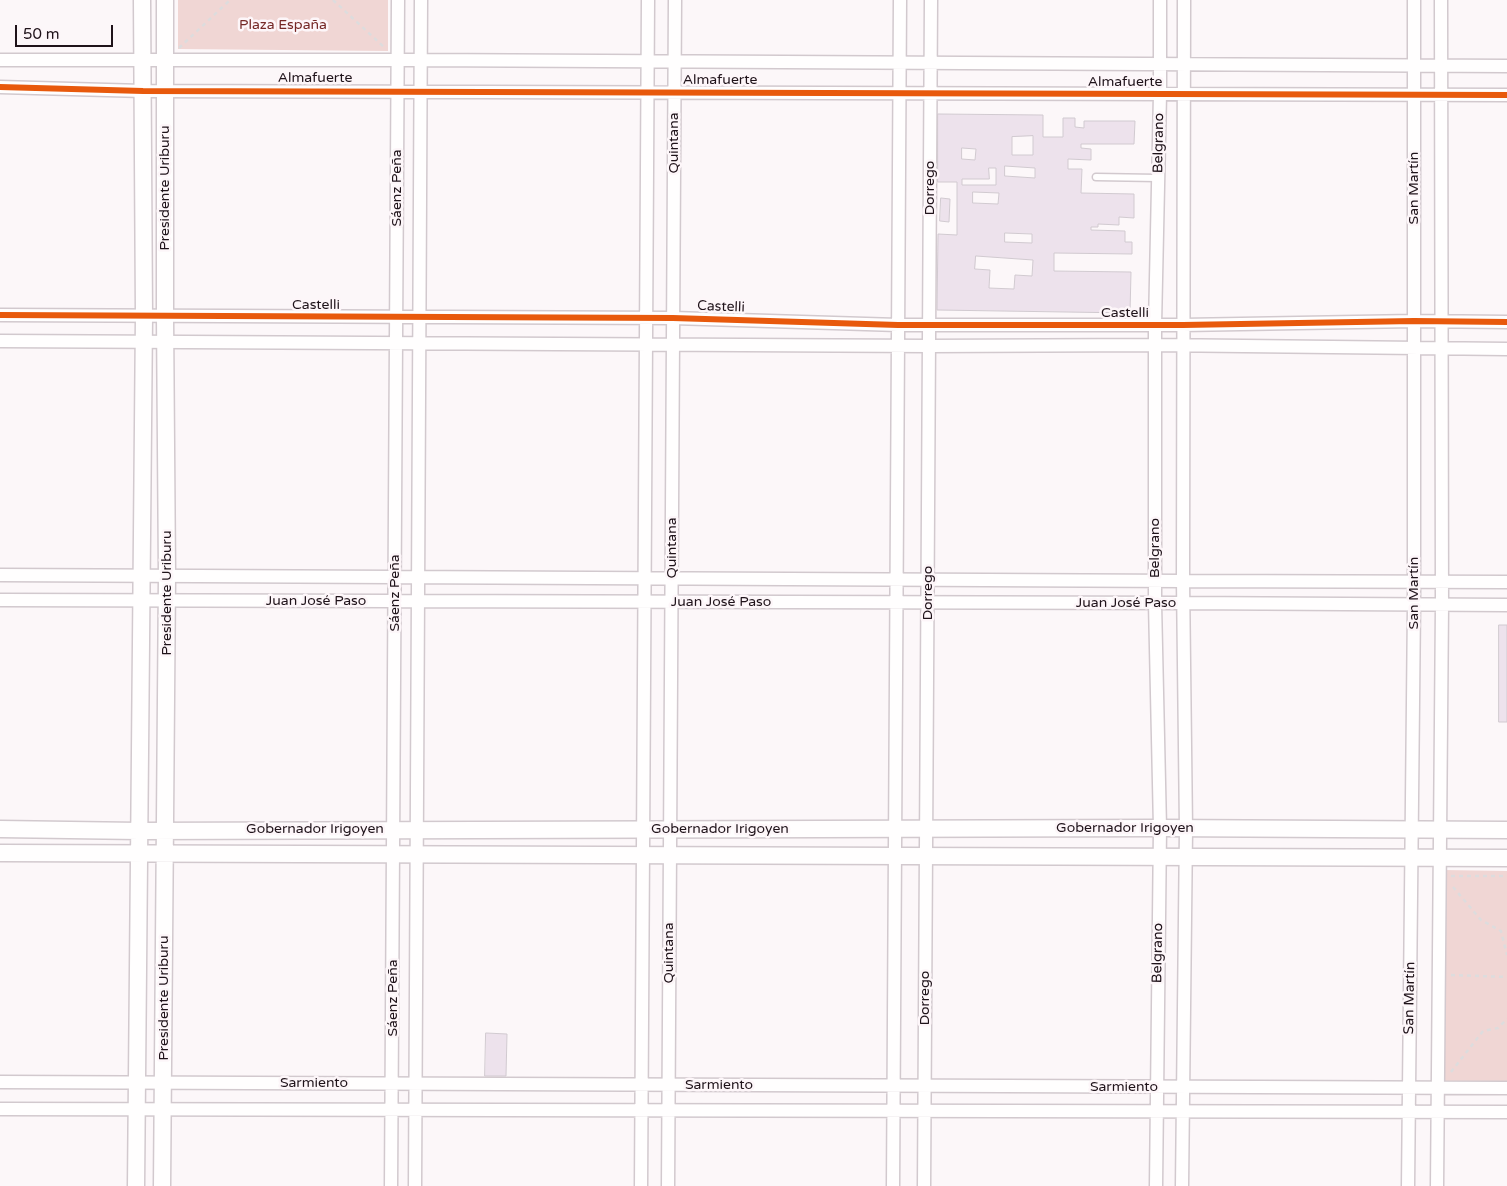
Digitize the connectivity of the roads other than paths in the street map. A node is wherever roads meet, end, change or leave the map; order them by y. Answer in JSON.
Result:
{"nodes":[{"id":1,"x":142,"y":0,"type":"edge"},
{"id":2,"x":165,"y":0,"type":"edge"},
{"id":3,"x":398,"y":0,"type":"edge"},
{"id":4,"x":421,"y":0,"type":"edge"},
{"id":5,"x":648,"y":0,"type":"edge"},
{"id":6,"x":675,"y":0,"type":"edge"},
{"id":7,"x":900,"y":0,"type":"edge"},
{"id":8,"x":931,"y":0,"type":"edge"},
{"id":9,"x":1160,"y":0,"type":"edge"},
{"id":10,"x":1184,"y":0,"type":"edge"},
{"id":11,"x":1414,"y":0,"type":"edge"},
{"id":12,"x":1441,"y":0,"type":"edge"},
{"id":13,"x":164,"y":59,"type":"junction"},
{"id":14,"x":0,"y":60,"type":"edge"},
{"id":15,"x":142,"y":60,"type":"junction"},
{"id":16,"x":398,"y":60,"type":"junction"},
{"id":17,"x":421,"y":60,"type":"junction"},
{"id":18,"x":648,"y":61,"type":"junction"},
{"id":19,"x":674,"y":62,"type":"junction"},
{"id":20,"x":900,"y":63,"type":"junction"},
{"id":21,"x":931,"y":63,"type":"junction"},
{"id":22,"x":1160,"y":64,"type":"junction"},
{"id":23,"x":1185,"y":64,"type":"junction"},
{"id":24,"x":1414,"y":65,"type":"junction"},
{"id":25,"x":1441,"y":66,"type":"junction"},
{"id":26,"x":1507,"y":66,"type":"edge"},
{"id":27,"x":0,"y":88,"type":"edge"},
{"id":28,"x":165,"y":90,"type":"junction"},
{"id":29,"x":143,"y":91,"type":"junction"},
{"id":30,"x":398,"y":91,"type":"junction"},
{"id":31,"x":420,"y":91,"type":"junction"},
{"id":32,"x":648,"y":92,"type":"junction"},
{"id":33,"x":674,"y":92,"type":"junction"},
{"id":34,"x":899,"y":93,"type":"junction"},
{"id":35,"x":930,"y":93,"type":"junction"},
{"id":36,"x":1160,"y":94,"type":"junction"},
{"id":37,"x":1185,"y":94,"type":"junction"},
{"id":38,"x":1414,"y":95,"type":"junction"},
{"id":39,"x":1441,"y":95,"type":"junction"},
{"id":40,"x":1507,"y":96,"type":"edge"},
{"id":41,"x":1096,"y":177,"type":"dead end"},
{"id":42,"x":1158,"y":178,"type":"junction"},
{"id":43,"x":0,"y":315,"type":"edge"},
{"id":44,"x":144,"y":316,"type":"junction"},
{"id":45,"x":165,"y":317,"type":"junction"},
{"id":46,"x":396,"y":317,"type":"junction"},
{"id":47,"x":419,"y":317,"type":"junction"},
{"id":48,"x":646,"y":318,"type":"junction"},
{"id":49,"x":673,"y":318,"type":"junction"},
{"id":50,"x":1414,"y":321,"type":"junction"},
{"id":51,"x":1441,"y":321,"type":"junction"},
{"id":52,"x":1507,"y":322,"type":"edge"},
{"id":53,"x":898,"y":325,"type":"junction"},
{"id":54,"x":928,"y":325,"type":"junction"},
{"id":55,"x":1155,"y":325,"type":"junction"},
{"id":56,"x":1183,"y":325,"type":"junction"},
{"id":57,"x":0,"y":341,"type":"edge"},
{"id":58,"x":143,"y":342,"type":"junction"},
{"id":59,"x":166,"y":342,"type":"junction"},
{"id":60,"x":396,"y":343,"type":"junction"},
{"id":61,"x":419,"y":343,"type":"junction"},
{"id":62,"x":646,"y":344,"type":"junction"},
{"id":63,"x":673,"y":344,"type":"junction"},
{"id":64,"x":1156,"y":345,"type":"junction"},
{"id":65,"x":898,"y":346,"type":"junction"},
{"id":66,"x":929,"y":346,"type":"junction"},
{"id":67,"x":1184,"y":346,"type":"junction"},
{"id":68,"x":1414,"y":348,"type":"junction"},
{"id":69,"x":1441,"y":348,"type":"junction"},
{"id":70,"x":1507,"y":349,"type":"edge"},
{"id":71,"x":0,"y":575,"type":"edge"},
{"id":72,"x":141,"y":576,"type":"junction"},
{"id":73,"x":167,"y":576,"type":"junction"},
{"id":74,"x":395,"y":577,"type":"junction"},
{"id":75,"x":418,"y":577,"type":"junction"},
{"id":76,"x":645,"y":578,"type":"junction"},
{"id":77,"x":671,"y":578,"type":"junction"},
{"id":78,"x":896,"y":579,"type":"junction"},
{"id":79,"x":928,"y":579,"type":"junction"},
{"id":80,"x":1155,"y":581,"type":"junction"},
{"id":81,"x":1414,"y":581,"type":"junction"},
{"id":82,"x":1441,"y":581,"type":"junction"},
{"id":83,"x":1182,"y":582,"type":"junction"},
{"id":84,"x":1507,"y":582,"type":"edge"},
{"id":85,"x":0,"y":600,"type":"edge"},
{"id":86,"x":141,"y":600,"type":"junction"},
{"id":87,"x":167,"y":600,"type":"junction"},
{"id":88,"x":395,"y":601,"type":"junction"},
{"id":89,"x":418,"y":601,"type":"junction"},
{"id":90,"x":645,"y":602,"type":"junction"},
{"id":91,"x":671,"y":602,"type":"junction"},
{"id":92,"x":896,"y":603,"type":"junction"},
{"id":93,"x":928,"y":603,"type":"junction"},
{"id":94,"x":1155,"y":603,"type":"junction"},
{"id":95,"x":1183,"y":603,"type":"junction"},
{"id":96,"x":1414,"y":605,"type":"junction"},
{"id":97,"x":1442,"y":605,"type":"junction"},
{"id":98,"x":1507,"y":605,"type":"edge"},
{"id":99,"x":926,"y":828,"type":"junction"},
{"id":100,"x":1160,"y":828,"type":"junction"},
{"id":101,"x":1186,"y":828,"type":"junction"},
{"id":102,"x":0,"y":829,"type":"edge"},
{"id":103,"x":394,"y":829,"type":"junction"},
{"id":104,"x":417,"y":829,"type":"junction"},
{"id":105,"x":643,"y":829,"type":"junction"},
{"id":106,"x":670,"y":829,"type":"junction"},
{"id":107,"x":895,"y":829,"type":"junction"},
{"id":108,"x":1412,"y":829,"type":"junction"},
{"id":109,"x":139,"y":830,"type":"junction"},
{"id":110,"x":165,"y":830,"type":"junction"},
{"id":111,"x":1440,"y":830,"type":"junction"},
{"id":112,"x":1507,"y":830,"type":"edge"},
{"id":113,"x":0,"y":853,"type":"edge"},
{"id":114,"x":139,"y":854,"type":"junction"},
{"id":115,"x":165,"y":854,"type":"junction"},
{"id":116,"x":393,"y":855,"type":"junction"},
{"id":117,"x":417,"y":855,"type":"junction"},
{"id":118,"x":643,"y":855,"type":"junction"},
{"id":119,"x":670,"y":855,"type":"junction"},
{"id":120,"x":895,"y":856,"type":"junction"},
{"id":121,"x":926,"y":856,"type":"junction"},
{"id":122,"x":1159,"y":856,"type":"junction"},
{"id":123,"x":1185,"y":856,"type":"junction"},
{"id":124,"x":1411,"y":857,"type":"junction"},
{"id":125,"x":1440,"y":857,"type":"junction"},
{"id":126,"x":1507,"y":858,"type":"edge"},
{"id":127,"x":0,"y":1082,"type":"edge"},
{"id":128,"x":137,"y":1082,"type":"junction"},
{"id":129,"x":163,"y":1082,"type":"junction"},
{"id":130,"x":392,"y":1083,"type":"junction"},
{"id":131,"x":416,"y":1083,"type":"junction"},
{"id":132,"x":642,"y":1084,"type":"junction"},
{"id":133,"x":668,"y":1084,"type":"junction"},
{"id":134,"x":893,"y":1086,"type":"junction"},
{"id":135,"x":925,"y":1086,"type":"junction"},
{"id":136,"x":1157,"y":1087,"type":"junction"},
{"id":137,"x":1183,"y":1087,"type":"junction"},
{"id":138,"x":1409,"y":1088,"type":"junction"},
{"id":139,"x":1438,"y":1088,"type":"junction"},
{"id":140,"x":1507,"y":1088,"type":"edge"},
{"id":141,"x":0,"y":1109,"type":"edge"},
{"id":142,"x":137,"y":1109,"type":"junction"},
{"id":143,"x":163,"y":1109,"type":"junction"},
{"id":144,"x":392,"y":1110,"type":"junction"},
{"id":145,"x":415,"y":1110,"type":"junction"},
{"id":146,"x":642,"y":1110,"type":"junction"},
{"id":147,"x":668,"y":1110,"type":"junction"},
{"id":148,"x":893,"y":1111,"type":"junction"},
{"id":149,"x":925,"y":1111,"type":"junction"},
{"id":150,"x":1157,"y":1112,"type":"junction"},
{"id":151,"x":1183,"y":1112,"type":"junction"},
{"id":152,"x":1409,"y":1112,"type":"junction"},
{"id":153,"x":1437,"y":1112,"type":"junction"},
{"id":154,"x":1507,"y":1112,"type":"edge"},
{"id":155,"x":136,"y":1186,"type":"edge"},
{"id":156,"x":162,"y":1186,"type":"edge"},
{"id":157,"x":391,"y":1186,"type":"edge"},
{"id":158,"x":415,"y":1186,"type":"edge"},
{"id":159,"x":641,"y":1186,"type":"edge"},
{"id":160,"x":668,"y":1186,"type":"edge"},
{"id":161,"x":893,"y":1186,"type":"edge"},
{"id":162,"x":924,"y":1186,"type":"edge"},
{"id":163,"x":1156,"y":1186,"type":"edge"},
{"id":164,"x":1182,"y":1186,"type":"edge"},
{"id":165,"x":1408,"y":1186,"type":"edge"},
{"id":166,"x":1437,"y":1186,"type":"edge"}],
"edges":[{"from":1,"to":15,"type":"street","name":"Presidente Uriburu"},
{"from":2,"to":13,"type":"street","name":"Presidente Uriburu"},
{"from":3,"to":16,"type":"street","name":"Sáenz Peña"},
{"from":4,"to":17,"type":"street","name":"Sáenz Peña"},
{"from":5,"to":18,"type":"street","name":"Quintana"},
{"from":6,"to":19,"type":"street","name":"Quintana"},
{"from":7,"to":20,"type":"street"},
{"from":8,"to":21,"type":"street","name":"Dorrego"},
{"from":9,"to":22,"type":"street","name":"Belgrano"},
{"from":10,"to":23,"type":"street","name":"Belgrano"},
{"from":11,"to":24,"type":"street","name":"San Martín"},
{"from":12,"to":25,"type":"street","name":"San Martín"},
{"from":13,"to":15,"type":"street","name":"Almafuerte"},
{"from":13,"to":16,"type":"street","name":"Almafuerte"},
{"from":13,"to":28,"type":"street","name":"Presidente Uriburu"},
{"from":14,"to":15,"type":"street","name":"Almafuerte"},
{"from":15,"to":29,"type":"street","name":"Presidente Uriburu"},
{"from":16,"to":17,"type":"street","name":"Almafuerte"},
{"from":16,"to":30,"type":"street","name":"Sáenz Peña"},
{"from":17,"to":18,"type":"street","name":"Almafuerte"},
{"from":17,"to":31,"type":"street","name":"Sáenz Peña"},
{"from":18,"to":19,"type":"street","name":"Almafuerte"},
{"from":18,"to":32,"type":"street","name":"Quintana"},
{"from":19,"to":20,"type":"street","name":"Almafuerte"},
{"from":19,"to":33,"type":"street","name":"Quintana"},
{"from":20,"to":21,"type":"street","name":"Almafuerte"},
{"from":20,"to":34,"type":"street"},
{"from":21,"to":22,"type":"street","name":"Almafuerte"},
{"from":21,"to":35,"type":"street","name":"Dorrego"},
{"from":22,"to":23,"type":"street","name":"Almafuerte"},
{"from":22,"to":36,"type":"street","name":"Belgrano"},
{"from":23,"to":24,"type":"street","name":"Almafuerte"},
{"from":23,"to":37,"type":"street","name":"Belgrano"},
{"from":24,"to":25,"type":"street","name":"Almafuerte"},
{"from":24,"to":38,"type":"street","name":"San Martín"},
{"from":25,"to":26,"type":"street","name":"Almafuerte"},
{"from":25,"to":39,"type":"street","name":"San Martín"},
{"from":27,"to":29,"type":"street","name":"Almafuerte"},
{"from":28,"to":29,"type":"street","name":"Almafuerte"},
{"from":28,"to":30,"type":"street","name":"Almafuerte"},
{"from":28,"to":45,"type":"street","name":"Presidente Uriburu"},
{"from":29,"to":44,"type":"street","name":"Presidente Uriburu"},
{"from":30,"to":31,"type":"street","name":"Almafuerte"},
{"from":30,"to":46,"type":"street","name":"Sáenz Peña"},
{"from":31,"to":32,"type":"street","name":"Almafuerte"},
{"from":31,"to":47,"type":"street","name":"Sáenz Peña"},
{"from":32,"to":33,"type":"street","name":"Almafuerte"},
{"from":32,"to":48,"type":"street","name":"Quintana"},
{"from":33,"to":34,"type":"street","name":"Almafuerte"},
{"from":33,"to":49,"type":"street","name":"Quintana"},
{"from":34,"to":35,"type":"street","name":"Almafuerte"},
{"from":34,"to":53,"type":"street"},
{"from":35,"to":36,"type":"street","name":"Almafuerte"},
{"from":35,"to":54,"type":"street","name":"Dorrego"},
{"from":36,"to":37,"type":"street","name":"Almafuerte"},
{"from":36,"to":42,"type":"street","name":"Belgrano"},
{"from":37,"to":38,"type":"street","name":"Almafuerte"},
{"from":37,"to":56,"type":"street","name":"Belgrano"},
{"from":38,"to":39,"type":"street","name":"Almafuerte"},
{"from":38,"to":50,"type":"street","name":"San Martín"},
{"from":39,"to":40,"type":"street","name":"Almafuerte"},
{"from":39,"to":51,"type":"street","name":"San Martín"},
{"from":41,"to":42,"type":"lane"},
{"from":42,"to":55,"type":"street","name":"Belgrano"},
{"from":43,"to":44,"type":"street","name":"Castelli"},
{"from":44,"to":45,"type":"street","name":"Castelli"},
{"from":44,"to":58,"type":"street","name":"Presidente Uriburu"},
{"from":45,"to":46,"type":"street","name":"Castelli"},
{"from":45,"to":59,"type":"street","name":"Presidente Uriburu"},
{"from":46,"to":47,"type":"street","name":"Castelli"},
{"from":46,"to":60,"type":"street","name":"Sáenz Peña"},
{"from":47,"to":48,"type":"street","name":"Castelli"},
{"from":47,"to":61,"type":"street","name":"Sáenz Peña"},
{"from":48,"to":49,"type":"street","name":"Castelli"},
{"from":48,"to":62,"type":"street","name":"Quintana"},
{"from":49,"to":53,"type":"street","name":"Castelli"},
{"from":49,"to":63,"type":"street","name":"Quintana"},
{"from":50,"to":51,"type":"street","name":"Castelli"},
{"from":50,"to":56,"type":"street","name":"Castelli"},
{"from":50,"to":68,"type":"street","name":"San Martín"},
{"from":51,"to":52,"type":"street","name":"Castelli"},
{"from":51,"to":69,"type":"street","name":"San Martín"},
{"from":53,"to":54,"type":"street","name":"Castelli"},
{"from":53,"to":65,"type":"street"},
{"from":54,"to":55,"type":"street","name":"Castelli"},
{"from":54,"to":66,"type":"street","name":"Dorrego"},
{"from":55,"to":56,"type":"street","name":"Castelli"},
{"from":55,"to":64,"type":"street","name":"Belgrano"},
{"from":56,"to":67,"type":"street","name":"Belgrano"},
{"from":57,"to":58,"type":"street"},
{"from":58,"to":59,"type":"street"},
{"from":58,"to":72,"type":"street","name":"Presidente Uriburu"},
{"from":59,"to":60,"type":"street"},
{"from":59,"to":73,"type":"street","name":"Presidente Uriburu"},
{"from":60,"to":61,"type":"street"},
{"from":60,"to":74,"type":"street","name":"Sáenz Peña"},
{"from":61,"to":62,"type":"street"},
{"from":61,"to":75,"type":"street","name":"Sáenz Peña"},
{"from":62,"to":63,"type":"street"},
{"from":62,"to":76,"type":"street","name":"Quintana"},
{"from":63,"to":65,"type":"street"},
{"from":63,"to":77,"type":"street","name":"Quintana"},
{"from":64,"to":66,"type":"street"},
{"from":64,"to":67,"type":"street"},
{"from":64,"to":80,"type":"street","name":"Belgrano"},
{"from":65,"to":66,"type":"street"},
{"from":65,"to":78,"type":"street"},
{"from":66,"to":79,"type":"street","name":"Dorrego"},
{"from":67,"to":68,"type":"street"},
{"from":67,"to":83,"type":"street","name":"Belgrano"},
{"from":68,"to":69,"type":"street"},
{"from":68,"to":81,"type":"street","name":"San Martín"},
{"from":69,"to":70,"type":"street"},
{"from":69,"to":82,"type":"street","name":"San Martín"},
{"from":71,"to":72,"type":"street","name":"Juan José Paso"},
{"from":72,"to":73,"type":"street","name":"Juan José Paso"},
{"from":72,"to":86,"type":"street","name":"Presidente Uriburu"},
{"from":73,"to":74,"type":"street","name":"Juan José Paso"},
{"from":73,"to":87,"type":"street","name":"Presidente Uriburu"},
{"from":74,"to":75,"type":"street","name":"Juan José Paso"},
{"from":74,"to":88,"type":"street","name":"Sáenz Peña"},
{"from":75,"to":76,"type":"street","name":"Juan José Paso"},
{"from":75,"to":89,"type":"street","name":"Sáenz Peña"},
{"from":76,"to":77,"type":"street","name":"Juan José Paso"},
{"from":76,"to":90,"type":"street","name":"Quintana"},
{"from":77,"to":78,"type":"street","name":"Juan José Paso"},
{"from":77,"to":91,"type":"street","name":"Quintana"},
{"from":78,"to":79,"type":"street","name":"Juan José Paso"},
{"from":78,"to":92,"type":"street"},
{"from":79,"to":80,"type":"street","name":"Juan José Paso"},
{"from":79,"to":93,"type":"street","name":"Dorrego"},
{"from":80,"to":83,"type":"street","name":"Juan José Paso"},
{"from":80,"to":94,"type":"street","name":"Belgrano"},
{"from":81,"to":82,"type":"street","name":"Juan José Paso"},
{"from":81,"to":83,"type":"street","name":"Juan José Paso"},
{"from":81,"to":96,"type":"street","name":"San Martín"},
{"from":82,"to":84,"type":"street","name":"Juan José Paso"},
{"from":82,"to":97,"type":"street","name":"San Martín"},
{"from":83,"to":95,"type":"street","name":"Belgrano"},
{"from":85,"to":86,"type":"street","name":"Juan José Paso"},
{"from":86,"to":87,"type":"street","name":"Juan José Paso"},
{"from":86,"to":109,"type":"street","name":"Presidente Uriburu"},
{"from":87,"to":88,"type":"street","name":"Juan José Paso"},
{"from":87,"to":110,"type":"street","name":"Presidente Uriburu"},
{"from":88,"to":89,"type":"street","name":"Juan José Paso"},
{"from":88,"to":103,"type":"street","name":"Sáenz Peña"},
{"from":89,"to":90,"type":"street","name":"Juan José Paso"},
{"from":89,"to":104,"type":"street","name":"Sáenz Peña"},
{"from":90,"to":91,"type":"street","name":"Juan José Paso"},
{"from":90,"to":105,"type":"street","name":"Quintana"},
{"from":91,"to":92,"type":"street","name":"Juan José Paso"},
{"from":91,"to":106,"type":"street","name":"Quintana"},
{"from":92,"to":93,"type":"street","name":"Juan José Paso"},
{"from":92,"to":107,"type":"street"},
{"from":93,"to":94,"type":"street","name":"Juan José Paso"},
{"from":93,"to":99,"type":"street","name":"Dorrego"},
{"from":94,"to":95,"type":"street","name":"Juan José Paso"},
{"from":94,"to":100,"type":"street","name":"Belgrano"},
{"from":95,"to":96,"type":"street","name":"Juan José Paso"},
{"from":95,"to":101,"type":"street","name":"Belgrano"},
{"from":96,"to":97,"type":"street","name":"Juan José Paso"},
{"from":96,"to":108,"type":"street","name":"San Martín"},
{"from":97,"to":98,"type":"street","name":"Juan José Paso"},
{"from":97,"to":111,"type":"street","name":"San Martín"},
{"from":99,"to":100,"type":"street","name":"Gobernador Irigoyen"},
{"from":99,"to":107,"type":"street","name":"Gobernador Irigoyen"},
{"from":99,"to":121,"type":"street","name":"Dorrego"},
{"from":100,"to":101,"type":"street","name":"Gobernador Irigoyen"},
{"from":100,"to":122,"type":"street","name":"Belgrano"},
{"from":101,"to":108,"type":"street","name":"Gobernador Irigoyen"},
{"from":101,"to":123,"type":"street","name":"Belgrano"},
{"from":102,"to":109,"type":"street","name":"Gobernador Irigoyen"},
{"from":103,"to":104,"type":"street","name":"Gobernador Irigoyen"},
{"from":103,"to":110,"type":"street","name":"Gobernador Irigoyen"},
{"from":103,"to":116,"type":"street","name":"Sáenz Peña"},
{"from":104,"to":105,"type":"street","name":"Gobernador Irigoyen"},
{"from":104,"to":117,"type":"street","name":"Sáenz Peña"},
{"from":105,"to":106,"type":"street","name":"Gobernador Irigoyen"},
{"from":105,"to":118,"type":"street","name":"Quintana"},
{"from":106,"to":107,"type":"street","name":"Gobernador Irigoyen"},
{"from":106,"to":119,"type":"street","name":"Quintana"},
{"from":107,"to":120,"type":"street"},
{"from":108,"to":111,"type":"street","name":"Gobernador Irigoyen"},
{"from":108,"to":124,"type":"street","name":"San Martín"},
{"from":109,"to":110,"type":"street","name":"Gobernador Irigoyen"},
{"from":109,"to":114,"type":"street","name":"Presidente Uriburu"},
{"from":110,"to":115,"type":"street","name":"Presidente Uriburu"},
{"from":111,"to":112,"type":"street","name":"Gobernador Irigoyen"},
{"from":111,"to":125,"type":"street","name":"San Martín"},
{"from":113,"to":114,"type":"street","name":"Gobernador Irigoyen"},
{"from":114,"to":115,"type":"street","name":"Gobernador Irigoyen"},
{"from":114,"to":128,"type":"street","name":"Presidente Uriburu"},
{"from":115,"to":116,"type":"street","name":"Gobernador Irigoyen"},
{"from":115,"to":129,"type":"street","name":"Presidente Uriburu"},
{"from":116,"to":117,"type":"street","name":"Gobernador Irigoyen"},
{"from":116,"to":130,"type":"street","name":"Sáenz Peña"},
{"from":117,"to":118,"type":"street","name":"Gobernador Irigoyen"},
{"from":117,"to":131,"type":"street","name":"Sáenz Peña"},
{"from":118,"to":119,"type":"street","name":"Gobernador Irigoyen"},
{"from":118,"to":132,"type":"street","name":"Quintana"},
{"from":119,"to":120,"type":"street","name":"Gobernador Irigoyen"},
{"from":119,"to":133,"type":"street","name":"Quintana"},
{"from":120,"to":121,"type":"street","name":"Gobernador Irigoyen"},
{"from":120,"to":134,"type":"street"},
{"from":121,"to":122,"type":"street","name":"Gobernador Irigoyen"},
{"from":121,"to":135,"type":"street","name":"Dorrego"},
{"from":122,"to":123,"type":"street","name":"Gobernador Irigoyen"},
{"from":122,"to":136,"type":"street","name":"Belgrano"},
{"from":123,"to":124,"type":"street","name":"Gobernador Irigoyen"},
{"from":123,"to":137,"type":"street","name":"Belgrano"},
{"from":124,"to":125,"type":"street","name":"Gobernador Irigoyen"},
{"from":124,"to":138,"type":"street","name":"San Martín"},
{"from":125,"to":126,"type":"street","name":"Gobernador Irigoyen"},
{"from":125,"to":139,"type":"street","name":"San Martín"},
{"from":127,"to":128,"type":"street","name":"Sarmiento"},
{"from":128,"to":129,"type":"street","name":"Sarmiento"},
{"from":128,"to":142,"type":"street","name":"Presidente Uriburu"},
{"from":129,"to":130,"type":"street","name":"Sarmiento"},
{"from":129,"to":143,"type":"street","name":"Presidente Uriburu"},
{"from":130,"to":131,"type":"street","name":"Sarmiento"},
{"from":130,"to":144,"type":"street","name":"Sáenz Peña"},
{"from":131,"to":132,"type":"street","name":"Sarmiento"},
{"from":131,"to":145,"type":"street","name":"Sáenz Peña"},
{"from":132,"to":133,"type":"street","name":"Sarmiento"},
{"from":132,"to":146,"type":"street","name":"Quintana"},
{"from":133,"to":134,"type":"street","name":"Sarmiento"},
{"from":133,"to":147,"type":"street","name":"Quintana"},
{"from":134,"to":135,"type":"street","name":"Sarmiento"},
{"from":134,"to":148,"type":"street"},
{"from":135,"to":136,"type":"street","name":"Sarmiento"},
{"from":135,"to":149,"type":"street","name":"Dorrego"},
{"from":136,"to":137,"type":"street","name":"Sarmiento"},
{"from":136,"to":150,"type":"street","name":"Belgrano"},
{"from":137,"to":138,"type":"street","name":"Sarmiento"},
{"from":137,"to":151,"type":"street","name":"Belgrano"},
{"from":138,"to":139,"type":"street","name":"Sarmiento"},
{"from":138,"to":152,"type":"street","name":"San Martín"},
{"from":139,"to":140,"type":"street","name":"Sarmiento"},
{"from":139,"to":153,"type":"street","name":"San Martín"},
{"from":141,"to":142,"type":"street","name":"Sarmiento"},
{"from":142,"to":143,"type":"street","name":"Sarmiento"},
{"from":142,"to":155,"type":"street","name":"Presidente Uriburu"},
{"from":143,"to":144,"type":"street","name":"Sarmiento"},
{"from":143,"to":156,"type":"street","name":"Presidente Uriburu"},
{"from":144,"to":145,"type":"street","name":"Sarmiento"},
{"from":144,"to":157,"type":"street","name":"Sáenz Peña"},
{"from":145,"to":146,"type":"street","name":"Sarmiento"},
{"from":145,"to":158,"type":"street","name":"Sáenz Peña"},
{"from":146,"to":147,"type":"street","name":"Sarmiento"},
{"from":146,"to":159,"type":"street","name":"Quintana"},
{"from":147,"to":148,"type":"street","name":"Sarmiento"},
{"from":147,"to":160,"type":"street","name":"Quintana"},
{"from":148,"to":149,"type":"street","name":"Sarmiento"},
{"from":148,"to":161,"type":"street"},
{"from":149,"to":150,"type":"street","name":"Sarmiento"},
{"from":149,"to":162,"type":"street","name":"Dorrego"},
{"from":150,"to":151,"type":"street","name":"Sarmiento"},
{"from":150,"to":163,"type":"street","name":"Belgrano"},
{"from":151,"to":152,"type":"street","name":"Sarmiento"},
{"from":151,"to":164,"type":"street","name":"Belgrano"},
{"from":152,"to":153,"type":"street","name":"Sarmiento"},
{"from":152,"to":165,"type":"street","name":"San Martín"},
{"from":153,"to":154,"type":"street","name":"Sarmiento"},
{"from":153,"to":166,"type":"street","name":"San Martín"}]}
